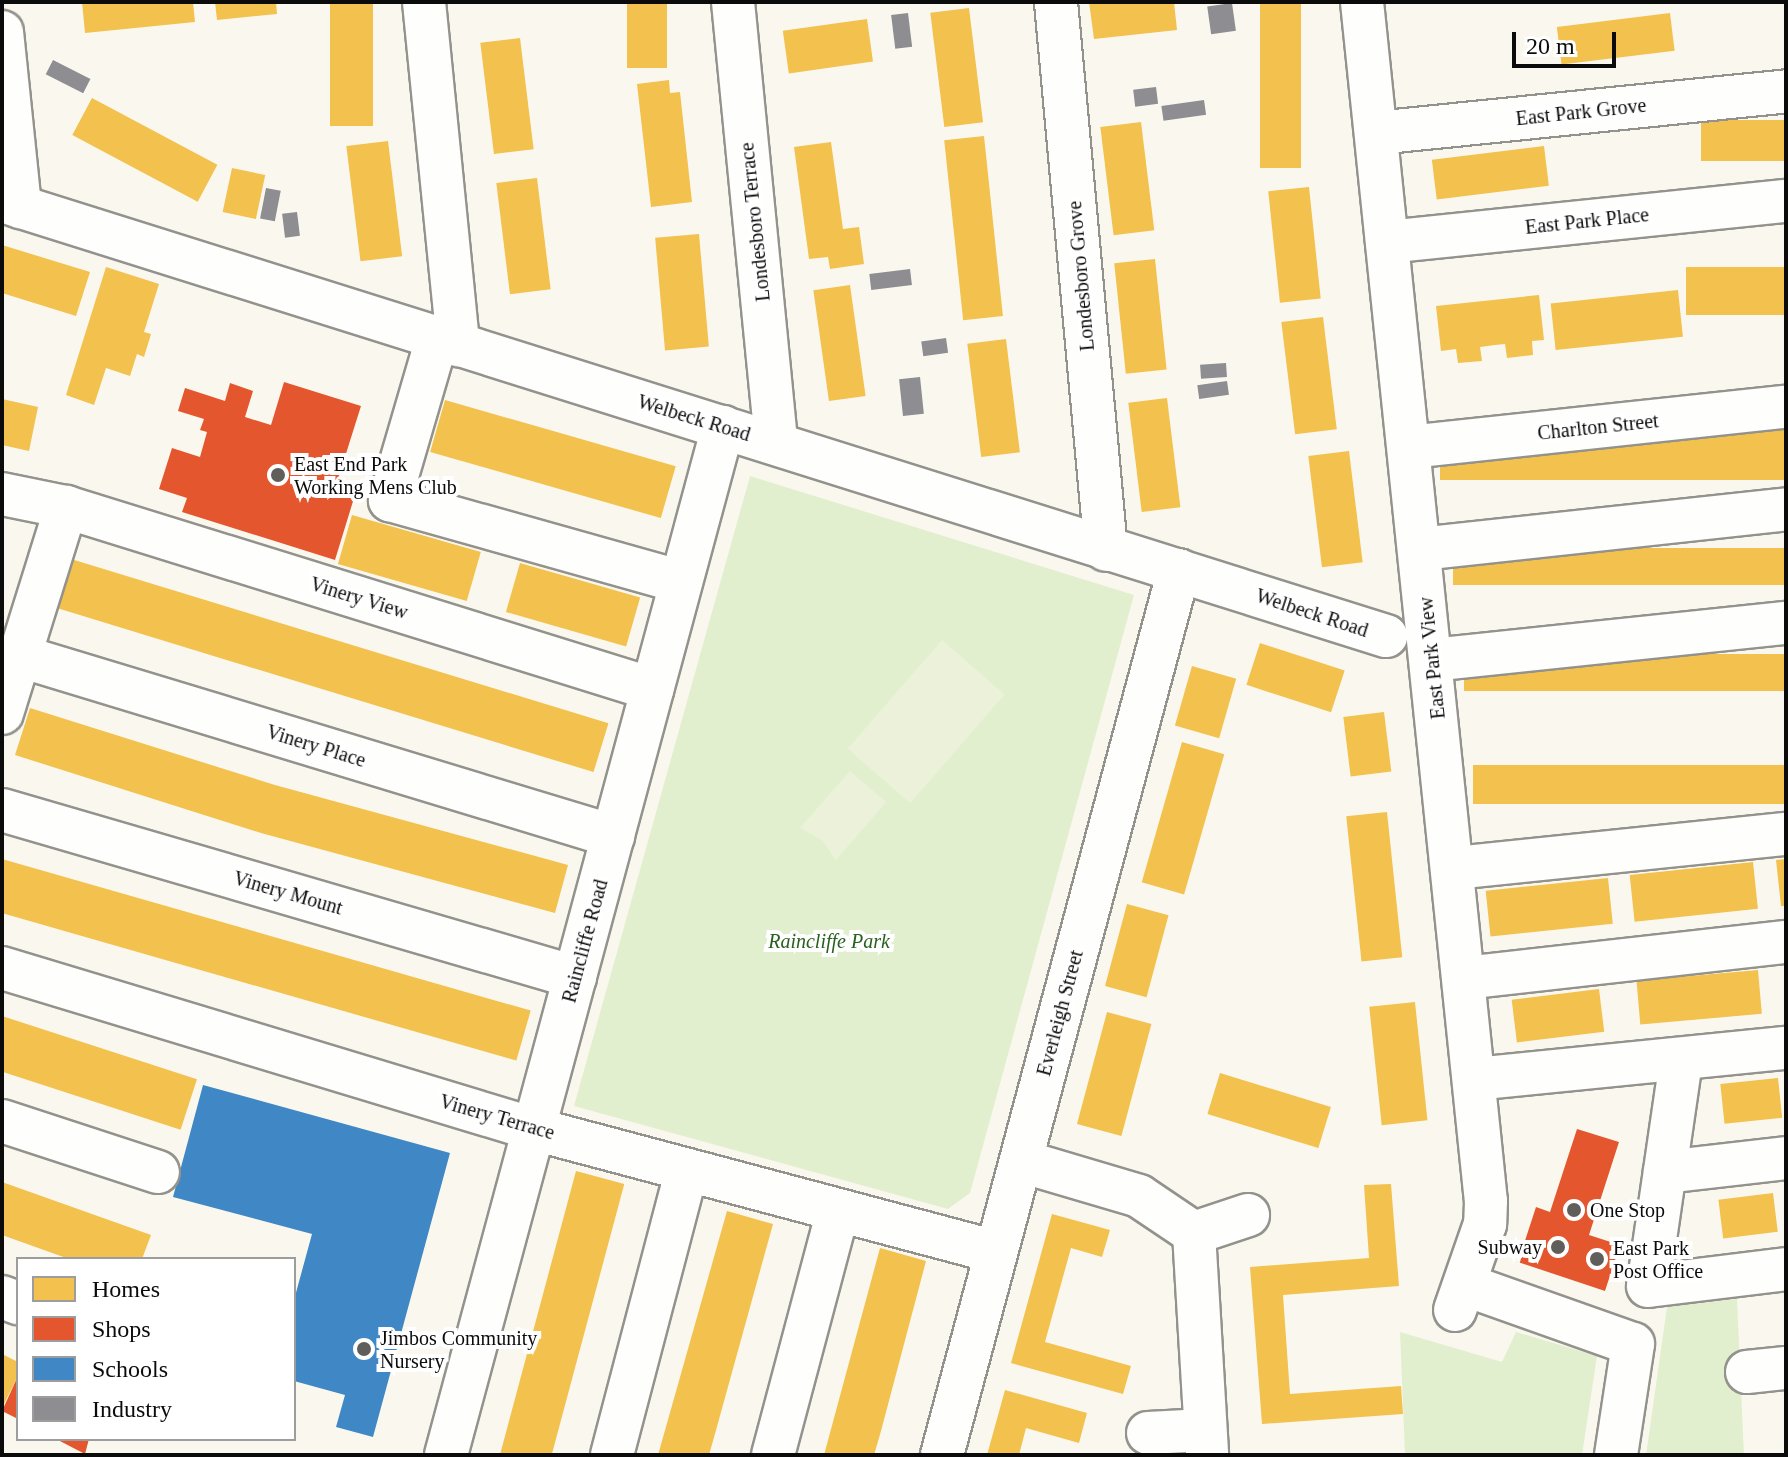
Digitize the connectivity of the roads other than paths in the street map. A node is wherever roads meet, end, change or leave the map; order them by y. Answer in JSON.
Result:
{"nodes":[{"id":1,"x":424,"y":2,"type":"edge"},
{"id":2,"x":733,"y":2,"type":"edge"},
{"id":3,"x":1056,"y":2,"type":"edge"},
{"id":4,"x":1362,"y":2,"type":"edge"},
{"id":5,"x":2,"y":32,"type":"edge"},
{"id":6,"x":1786,"y":91,"type":"edge"},
{"id":7,"x":1376,"y":133,"type":"junction"},
{"id":8,"x":1786,"y":201,"type":"edge"},
{"id":9,"x":11,"y":204,"type":"edge"},
{"id":10,"x":1387,"y":242,"type":"junction"},
{"id":11,"x":447,"y":342,"type":"junction"},
{"id":12,"x":1786,"y":407,"type":"edge"},
{"id":13,"x":723,"y":427,"type":"junction"},
{"id":14,"x":776,"y":443,"type":"junction"},
{"id":15,"x":1409,"y":447,"type":"junction"},
{"id":16,"x":2,"y":494,"type":"edge"},
{"id":17,"x":66,"y":507,"type":"junction"},
{"id":18,"x":1786,"y":509,"type":"edge"},
{"id":19,"x":1420,"y":549,"type":"junction"},
{"id":20,"x":1106,"y":550,"type":"junction"},
{"id":21,"x":1179,"y":570,"type":"junction"},
{"id":22,"x":681,"y":582,"type":"junction"},
{"id":23,"x":1786,"y":623,"type":"edge"},
{"id":24,"x":1386,"y":636,"type":"dead end"},
{"id":25,"x":20,"y":656,"type":"junction"},
{"id":26,"x":1432,"y":660,"type":"junction"},
{"id":27,"x":652,"y":689,"type":"junction"},
{"id":28,"x":2,"y":713,"type":"edge"},
{"id":29,"x":2,"y":810,"type":"edge"},
{"id":30,"x":1786,"y":834,"type":"edge"},
{"id":31,"x":613,"y":836,"type":"junction"},
{"id":32,"x":1455,"y":868,"type":"junction"},
{"id":33,"x":1786,"y":942,"type":"edge"},
{"id":34,"x":2,"y":968,"type":"edge"},
{"id":35,"x":575,"y":977,"type":"junction"},
{"id":36,"x":1464,"y":978,"type":"junction"},
{"id":37,"x":1786,"y":1048,"type":"edge"},
{"id":38,"x":1681,"y":1061,"type":"junction"},
{"id":39,"x":1474,"y":1079,"type":"junction"},
{"id":40,"x":2,"y":1121,"type":"edge"},
{"id":41,"x":534,"y":1129,"type":"junction"},
{"id":42,"x":1786,"y":1158,"type":"edge"},
{"id":43,"x":1021,"y":1161,"type":"junction"},
{"id":44,"x":687,"y":1170,"type":"junction"},
{"id":45,"x":158,"y":1172,"type":"dead end"},
{"id":46,"x":1665,"y":1172,"type":"junction"},
{"id":47,"x":838,"y":1210,"type":"junction"},
{"id":48,"x":1248,"y":1215,"type":"dead end"},
{"id":49,"x":1194,"y":1233,"type":"junction"},
{"id":50,"x":996,"y":1252,"type":"junction"},
{"id":51,"x":1786,"y":1269,"type":"edge"},
{"id":52,"x":1148,"y":1433,"type":"dead end"},
{"id":53,"x":1206,"y":1442,"type":"edge"},
{"id":54,"x":446,"y":1455,"type":"edge"},
{"id":55,"x":612,"y":1455,"type":"edge"},
{"id":56,"x":773,"y":1455,"type":"edge"},
{"id":57,"x":942,"y":1455,"type":"edge"},
{"id":58,"x":1616,"y":1455,"type":"edge"}],
"edges":[{"from":1,"to":11,"type":"street"},
{"from":2,"to":14,"type":"street","name":"Londesboro Terrace"},
{"from":3,"to":20,"type":"street","name":"Londesboro Grove"},
{"from":4,"to":7,"type":"street","name":"East Park View"},
{"from":5,"to":9,"type":"street"},
{"from":6,"to":7,"type":"street","name":"East Park Grove"},
{"from":7,"to":10,"type":"street","name":"East Park View"},
{"from":8,"to":10,"type":"street","name":"East Park Place"},
{"from":9,"to":11,"type":"street","name":"Welbeck Road"},
{"from":10,"to":15,"type":"street","name":"East Park View"},
{"from":11,"to":13,"type":"street","name":"Welbeck Road"},
{"from":11,"to":22,"type":"street"},
{"from":12,"to":15,"type":"street","name":"Charlton Street"},
{"from":13,"to":14,"type":"street","name":"Welbeck Road"},
{"from":13,"to":22,"type":"street","name":"Raincliffe Road"},
{"from":14,"to":20,"type":"street","name":"Welbeck Road"},
{"from":15,"to":19,"type":"street","name":"East Park View"},
{"from":16,"to":17,"type":"street","name":"Vinery View"},
{"from":17,"to":25,"type":"street"},
{"from":17,"to":27,"type":"street","name":"Vinery View"},
{"from":18,"to":19,"type":"street"},
{"from":19,"to":26,"type":"street","name":"East Park View"},
{"from":20,"to":21,"type":"street","name":"Welbeck Road"},
{"from":21,"to":24,"type":"street","name":"Welbeck Road"},
{"from":21,"to":43,"type":"street","name":"Everleigh Street"},
{"from":22,"to":27,"type":"street","name":"Raincliffe Road"},
{"from":23,"to":26,"type":"street"},
{"from":25,"to":28,"type":"street"},
{"from":25,"to":31,"type":"street","name":"Vinery Place"},
{"from":26,"to":32,"type":"street","name":"East Park View"},
{"from":27,"to":31,"type":"street","name":"Raincliffe Road"},
{"from":29,"to":35,"type":"street","name":"Vinery Mount"},
{"from":30,"to":32,"type":"street"},
{"from":31,"to":35,"type":"street","name":"Raincliffe Road"},
{"from":32,"to":36,"type":"street","name":"East Park View"},
{"from":33,"to":36,"type":"street"},
{"from":34,"to":41,"type":"street","name":"Vinery Terrace"},
{"from":35,"to":41,"type":"street","name":"Raincliffe Road"},
{"from":36,"to":39,"type":"street","name":"East Park View"},
{"from":37,"to":38,"type":"street"},
{"from":38,"to":39,"type":"street"},
{"from":38,"to":46,"type":"street"},
{"from":39,"to":58,"type":"street","name":"East Park View"},
{"from":40,"to":45,"type":"street"},
{"from":41,"to":44,"type":"street","name":"Vinery Terrace"},
{"from":41,"to":54,"type":"street","name":"Raincliffe Road"},
{"from":42,"to":46,"type":"street"},
{"from":43,"to":49,"type":"street"},
{"from":43,"to":50,"type":"street","name":"Everleigh Street"},
{"from":44,"to":47,"type":"street","name":"Vinery Terrace"},
{"from":44,"to":55,"type":"street"},
{"from":46,"to":51,"type":"street"},
{"from":47,"to":50,"type":"street","name":"Vinery Terrace"},
{"from":47,"to":56,"type":"street"},
{"from":48,"to":49,"type":"street"},
{"from":49,"to":53,"type":"street"},
{"from":50,"to":57,"type":"street","name":"Everleigh Street"},
{"from":52,"to":53,"type":"street"}]}
